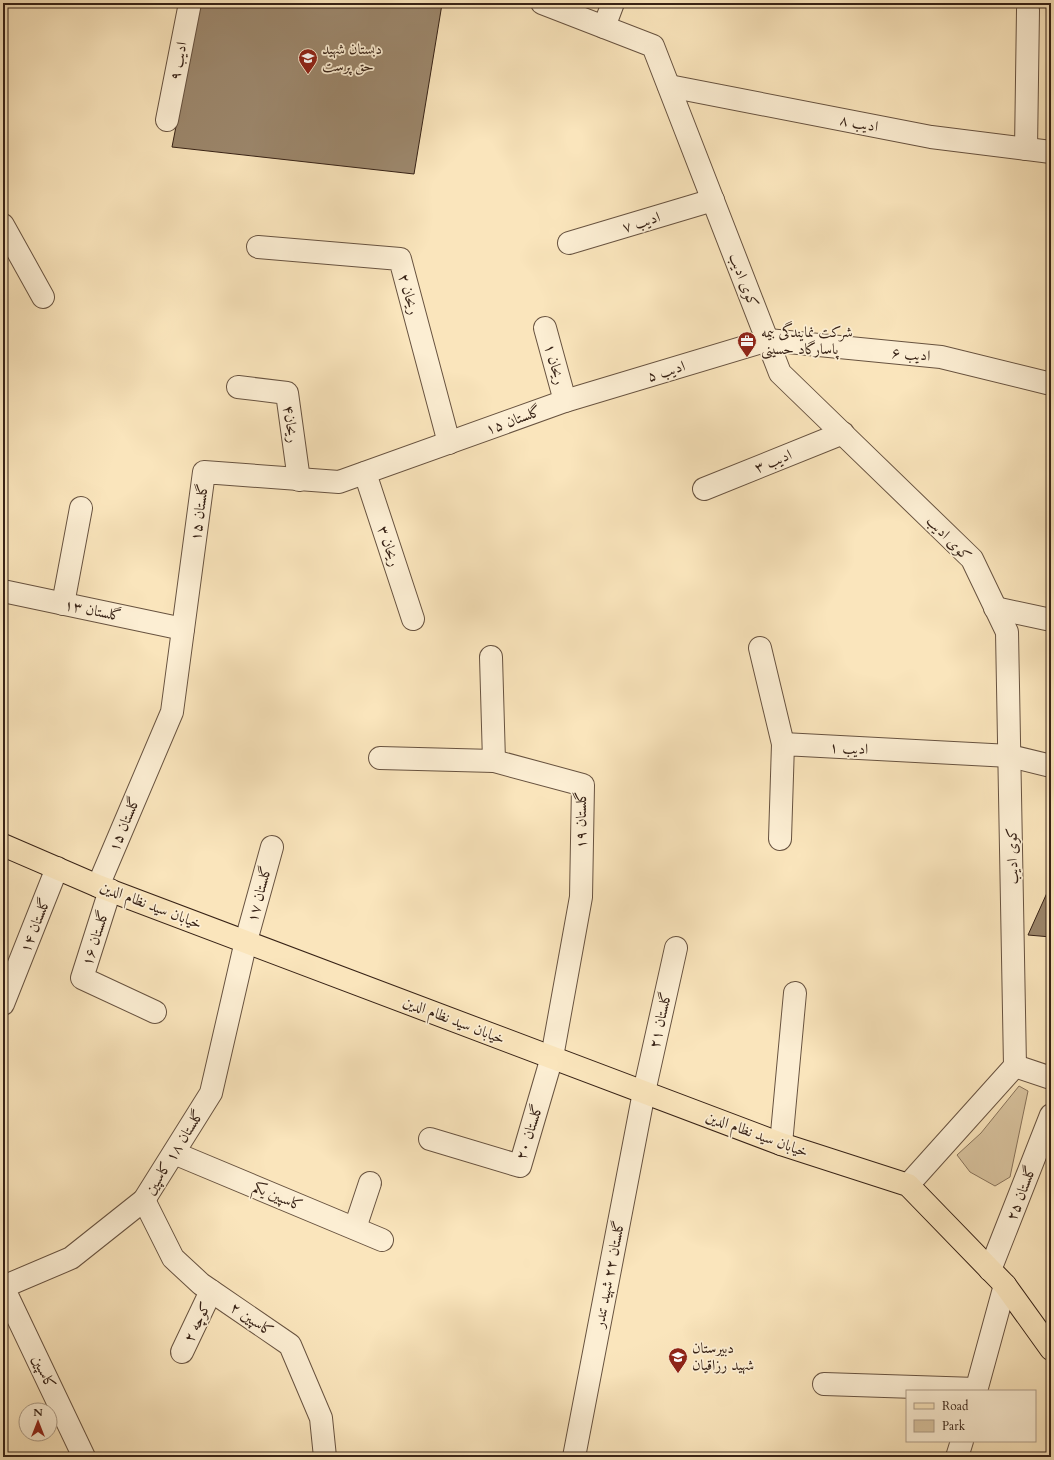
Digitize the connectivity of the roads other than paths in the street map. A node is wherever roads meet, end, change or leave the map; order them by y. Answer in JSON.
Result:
{"nodes":[{"id":1,"x":190,"y":3,"type":"edge"},
{"id":2,"x":542,"y":3,"type":"edge"},
{"id":3,"x":613,"y":3,"type":"edge"},
{"id":4,"x":1028,"y":10,"type":"dead end"},
{"id":5,"x":604,"y":27,"type":"junction"},
{"id":6,"x":669,"y":86,"type":"junction"},
{"id":7,"x":166,"y":120,"type":"dead end"},
{"id":8,"x":1026,"y":149,"type":"junction"},
{"id":9,"x":1051,"y":152,"type":"edge"},
{"id":10,"x":713,"y":200,"type":"junction"},
{"id":11,"x":3,"y":225,"type":"edge"},
{"id":12,"x":569,"y":243,"type":"dead end"},
{"id":13,"x":258,"y":247,"type":"dead end"},
{"id":14,"x":43,"y":297,"type":"dead end"},
{"id":15,"x":545,"y":328,"type":"dead end"},
{"id":16,"x":768,"y":340,"type":"junction"},
{"id":17,"x":1051,"y":384,"type":"edge"},
{"id":18,"x":238,"y":387,"type":"dead end"},
{"id":19,"x":564,"y":401,"type":"junction"},
{"id":20,"x":843,"y":433,"type":"junction"},
{"id":21,"x":449,"y":443,"type":"junction"},
{"id":22,"x":365,"y":473,"type":"junction"},
{"id":23,"x":299,"y":480,"type":"junction"},
{"id":24,"x":704,"y":489,"type":"dead end"},
{"id":25,"x":81,"y":508,"type":"dead end"},
{"id":26,"x":3,"y":591,"type":"edge"},
{"id":27,"x":63,"y":604,"type":"junction"},
{"id":28,"x":995,"y":608,"type":"junction"},
{"id":29,"x":413,"y":618,"type":"dead end"},
{"id":30,"x":1051,"y":620,"type":"edge"},
{"id":31,"x":183,"y":629,"type":"junction"},
{"id":32,"x":760,"y":648,"type":"dead end"},
{"id":33,"x":491,"y":657,"type":"dead end"},
{"id":34,"x":783,"y":744,"type":"junction"},
{"id":35,"x":1010,"y":756,"type":"junction"},
{"id":36,"x":380,"y":758,"type":"dead end"},
{"id":37,"x":494,"y":761,"type":"junction"},
{"id":38,"x":1051,"y":766,"type":"edge"},
{"id":39,"x":780,"y":839,"type":"dead end"},
{"id":40,"x":3,"y":845,"type":"edge"},
{"id":41,"x":272,"y":847,"type":"dead end"},
{"id":42,"x":57,"y":868,"type":"junction"},
{"id":43,"x":104,"y":888,"type":"junction"},
{"id":44,"x":246,"y":941,"type":"junction"},
{"id":45,"x":676,"y":948,"type":"dead end"},
{"id":46,"x":795,"y":993,"type":"dead end"},
{"id":47,"x":3,"y":1004,"type":"edge"},
{"id":48,"x":155,"y":1012,"type":"dead end"},
{"id":49,"x":552,"y":1057,"type":"junction"},
{"id":50,"x":1015,"y":1066,"type":"junction"},
{"id":51,"x":1051,"y":1078,"type":"edge"},
{"id":52,"x":644,"y":1092,"type":"junction"},
{"id":53,"x":1051,"y":1115,"type":"edge"},
{"id":54,"x":430,"y":1139,"type":"dead end"},
{"id":55,"x":781,"y":1144,"type":"junction"},
{"id":56,"x":174,"y":1153,"type":"junction"},
{"id":57,"x":370,"y":1183,"type":"dead end"},
{"id":58,"x":908,"y":1185,"type":"junction"},
{"id":59,"x":144,"y":1200,"type":"junction"},
{"id":60,"x":355,"y":1228,"type":"junction"},
{"id":61,"x":382,"y":1240,"type":"dead end"},
{"id":62,"x":998,"y":1278,"type":"junction"},
{"id":63,"x":3,"y":1287,"type":"edge"},
{"id":64,"x":211,"y":1291,"type":"junction"},
{"id":65,"x":1051,"y":1349,"type":"edge"},
{"id":66,"x":182,"y":1352,"type":"dead end"},
{"id":67,"x":824,"y":1384,"type":"dead end"},
{"id":68,"x":976,"y":1390,"type":"edge"},
{"id":69,"x":962,"y":1442,"type":"edge"},
{"id":70,"x":84,"y":1457,"type":"edge"},
{"id":71,"x":325,"y":1457,"type":"edge"},
{"id":72,"x":574,"y":1457,"type":"edge"},
{"id":73,"x":957,"y":1457,"type":"edge"}],
"edges":[{"from":1,"to":7,"type":"street","name":"ادیب ۹"},
{"from":2,"to":5,"type":"street","name":"کوی ادیب"},
{"from":3,"to":5,"type":"street"},
{"from":4,"to":8,"type":"street"},
{"from":5,"to":6,"type":"street","name":"کوی ادیب"},
{"from":6,"to":8,"type":"street","name":"ادیب ۸"},
{"from":6,"to":10,"type":"street","name":"کوی ادیب"},
{"from":8,"to":9,"type":"street","name":"ادیب ۸"},
{"from":10,"to":12,"type":"street","name":"ادیب ۷"},
{"from":10,"to":16,"type":"street","name":"کوی ادیب"},
{"from":11,"to":14,"type":"street"},
{"from":13,"to":21,"type":"street","name":"ریحان ۲"},
{"from":15,"to":19,"type":"street","name":"ریحان ۱"},
{"from":16,"to":17,"type":"street","name":"ادیب ۶"},
{"from":16,"to":19,"type":"street","name":"ادیب ۵"},
{"from":16,"to":20,"type":"street","name":"کوی ادیب"},
{"from":18,"to":23,"type":"street","name":"ریحان۴"},
{"from":19,"to":21,"type":"street","name":"گلستان ۱۵"},
{"from":20,"to":24,"type":"street","name":"ادیب ۳"},
{"from":20,"to":28,"type":"street","name":"کوی ادیب"},
{"from":21,"to":22,"type":"street","name":"گلستان ۱۵"},
{"from":22,"to":23,"type":"street","name":"گلستان ۱۵"},
{"from":22,"to":29,"type":"street","name":"ریحان ۳"},
{"from":23,"to":31,"type":"street","name":"گلستان ۱۵"},
{"from":25,"to":27,"type":"street"},
{"from":26,"to":27,"type":"street","name":"گلستان ۱۳"},
{"from":27,"to":31,"type":"street","name":"گلستان ۱۳"},
{"from":28,"to":30,"type":"street"},
{"from":28,"to":35,"type":"street","name":"کوی ادیب"},
{"from":31,"to":43,"type":"street","name":"گلستان ۱۵"},
{"from":32,"to":34,"type":"street"},
{"from":33,"to":37,"type":"street"},
{"from":34,"to":35,"type":"street","name":"ادیب ۱"},
{"from":34,"to":39,"type":"street"},
{"from":35,"to":38,"type":"street","name":"ادیب ۱"},
{"from":35,"to":50,"type":"street","name":"کوی ادیب"},
{"from":36,"to":37,"type":"street","name":"گلستان ۱۹"},
{"from":37,"to":49,"type":"street","name":"گلستان ۱۹"},
{"from":40,"to":42,"type":"main road","name":"خیابان سید نظام الدین"},
{"from":41,"to":44,"type":"street","name":"گلستان ۱۷"},
{"from":42,"to":43,"type":"main road","name":"خیابان سید نظام الدین"},
{"from":42,"to":47,"type":"street","name":"گلستان ۱۴"},
{"from":43,"to":44,"type":"main road","name":"خیابان سید نظام الدین"},
{"from":43,"to":48,"type":"street","name":"گلستان ۱۶"},
{"from":44,"to":49,"type":"main road","name":"خیابان سید نظام الدین"},
{"from":44,"to":56,"type":"street","name":"گلستان ۱۸ کاسپین"},
{"from":45,"to":52,"type":"street","name":"گلستان ۲۱"},
{"from":46,"to":55,"type":"street"},
{"from":49,"to":52,"type":"main road","name":"خیابان سید نظام الدین"},
{"from":49,"to":54,"type":"street","name":"گلستان ۲۰"},
{"from":50,"to":51,"type":"street"},
{"from":50,"to":58,"type":"street"},
{"from":52,"to":55,"type":"main road","name":"خیابان سید نظام الدین"},
{"from":52,"to":72,"type":"street","name":"گلستان ۲۲ شهید تندر"},
{"from":53,"to":62,"type":"street","name":"گلستان ۲۵"},
{"from":55,"to":58,"type":"main road","name":"خیابان سید نظام الدین"},
{"from":56,"to":59,"type":"street","name":"گلستان ۱۸ کاسپین"},
{"from":56,"to":60,"type":"street","name":"کاسپین یکم"},
{"from":57,"to":60,"type":"street"},
{"from":58,"to":62,"type":"main road"},
{"from":59,"to":63,"type":"street","name":"گلستان ۱۸ کاسپین"},
{"from":59,"to":64,"type":"street","name":"کاسپین ۲"},
{"from":60,"to":61,"type":"street","name":"کاسپین یکم"},
{"from":62,"to":65,"type":"main road"},
{"from":62,"to":68,"type":"street","name":"گلستان ۲۵"},
{"from":63,"to":70,"type":"street","name":"کاسپین"},
{"from":64,"to":66,"type":"street","name":"کوچه ۲"},
{"from":64,"to":71,"type":"street","name":"کاسپین ۲"},
{"from":67,"to":68,"type":"street"},
{"from":69,"to":73,"type":"street"}]}
